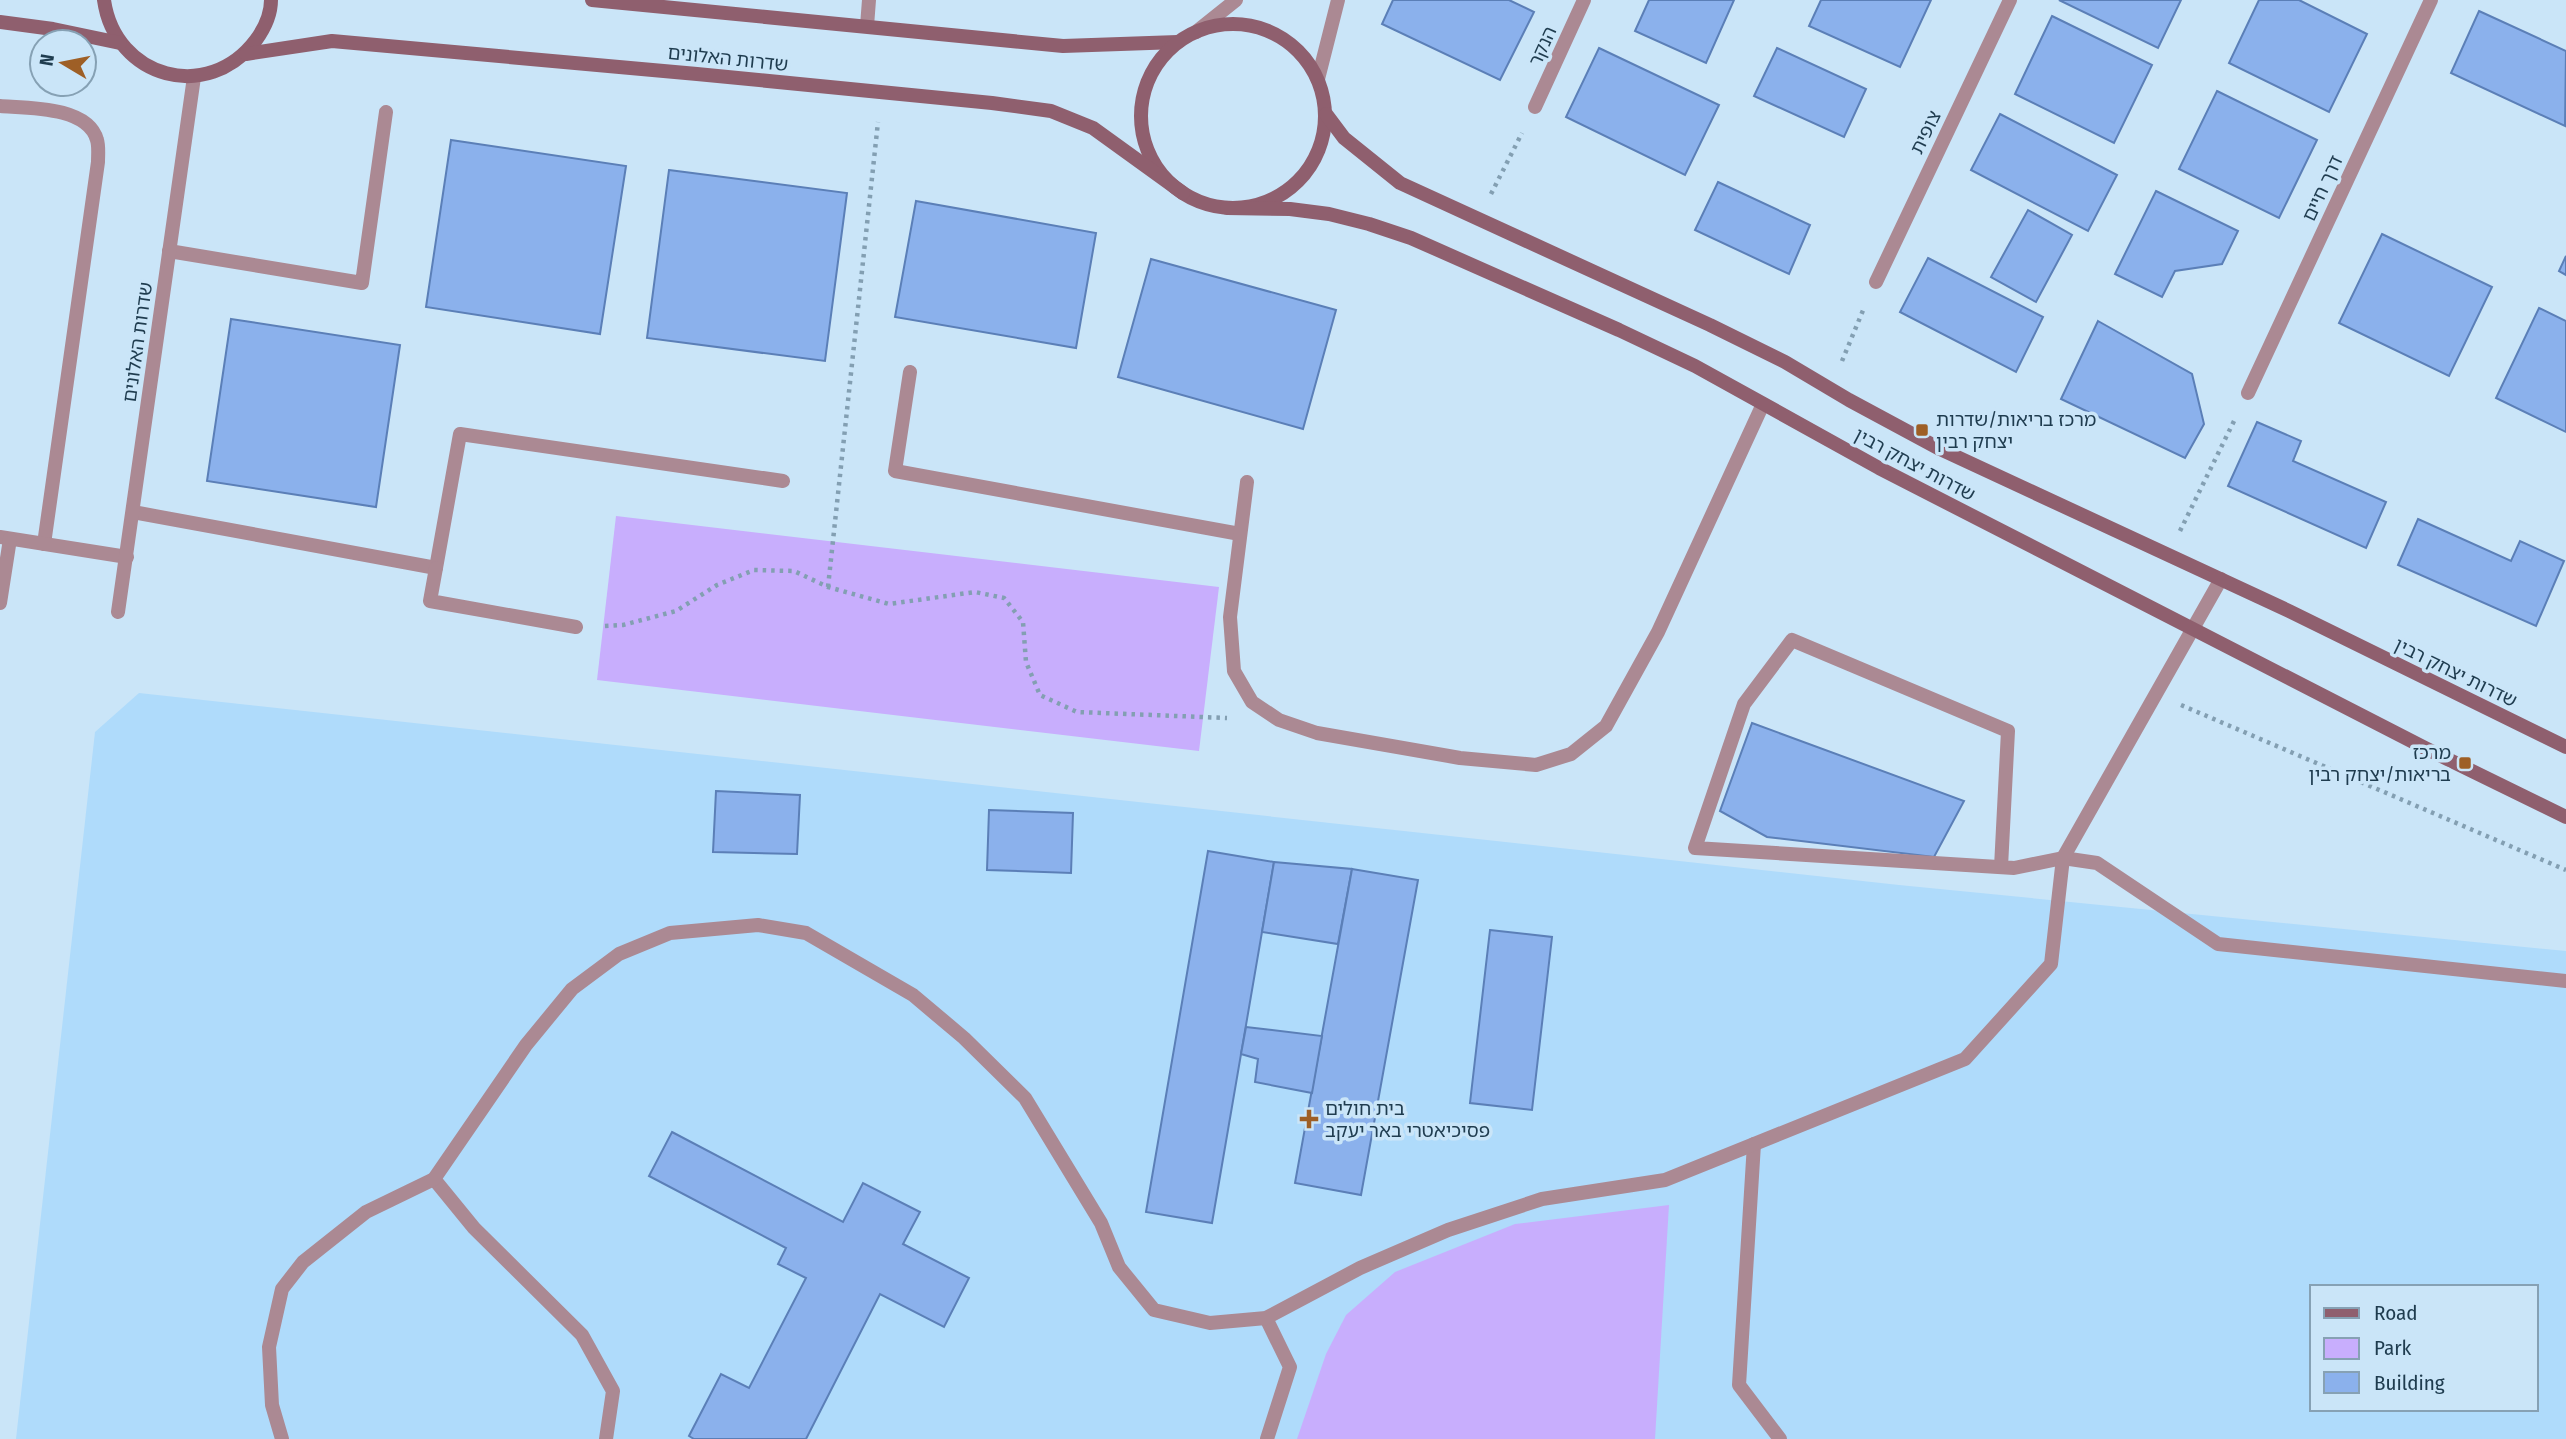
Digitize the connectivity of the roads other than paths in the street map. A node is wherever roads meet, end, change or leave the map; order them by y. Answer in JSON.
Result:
{"nodes":[{"id":1,"x":104,"y":0,"type":"edge"},
{"id":2,"x":271,"y":0,"type":"edge"},
{"id":3,"x":593,"y":0,"type":"edge"},
{"id":4,"x":869,"y":0,"type":"edge"},
{"id":5,"x":1236,"y":0,"type":"edge"},
{"id":6,"x":1338,"y":0,"type":"edge"},
{"id":7,"x":1584,"y":0,"type":"edge"},
{"id":8,"x":2010,"y":0,"type":"edge"},
{"id":9,"x":2431,"y":0,"type":"edge"},
{"id":10,"x":0,"y":22,"type":"edge"},
{"id":11,"x":867,"y":26,"type":"junction"},
{"id":12,"x":1196,"y":32,"type":"junction"},
{"id":13,"x":1178,"y":42,"type":"junction"},
{"id":14,"x":120,"y":43,"type":"junction"},
{"id":15,"x":246,"y":54,"type":"junction"},
{"id":16,"x":194,"y":77,"type":"junction"},
{"id":17,"x":1318,"y":79,"type":"junction"},
{"id":18,"x":0,"y":106,"type":"edge"},
{"id":19,"x":1535,"y":107,"type":"road end"},
{"id":20,"x":386,"y":112,"type":"dead end"},
{"id":21,"x":1325,"y":114,"type":"junction"},
{"id":22,"x":1183,"y":193,"type":"junction"},
{"id":23,"x":1227,"y":208,"type":"junction"},
{"id":24,"x":169,"y":251,"type":"junction"},
{"id":25,"x":1876,"y":282,"type":"road end"},
{"id":26,"x":910,"y":372,"type":"dead end"},
{"id":27,"x":2248,"y":393,"type":"road end"},
{"id":28,"x":1763,"y":404,"type":"junction"},
{"id":29,"x":783,"y":481,"type":"dead end"},
{"id":30,"x":1247,"y":482,"type":"dead end"},
{"id":31,"x":133,"y":513,"type":"junction"},
{"id":32,"x":1241,"y":534,"type":"junction"},
{"id":33,"x":5,"y":538,"type":"edge"},
{"id":34,"x":44,"y":544,"type":"junction"},
{"id":35,"x":127,"y":557,"type":"junction"},
{"id":36,"x":436,"y":568,"type":"junction"},
{"id":37,"x":2221,"y":579,"type":"junction"},
{"id":38,"x":0,"y":603,"type":"edge"},
{"id":39,"x":118,"y":612,"type":"dead end"},
{"id":40,"x":576,"y":627,"type":"road end"},
{"id":41,"x":2193,"y":629,"type":"junction"},
{"id":42,"x":2566,"y":747,"type":"edge"},
{"id":43,"x":2566,"y":817,"type":"edge"},
{"id":44,"x":2063,"y":858,"type":"junction"},
{"id":45,"x":2014,"y":868,"type":"junction"},
{"id":46,"x":2566,"y":981,"type":"edge"},
{"id":47,"x":1754,"y":1144,"type":"junction"},
{"id":48,"x":434,"y":1179,"type":"junction"},
{"id":49,"x":1266,"y":1318,"type":"junction"},
{"id":50,"x":282,"y":1439,"type":"edge"},
{"id":51,"x":606,"y":1439,"type":"edge"},
{"id":52,"x":1267,"y":1439,"type":"edge"},
{"id":53,"x":1780,"y":1439,"type":"edge"}],
"edges":[{"from":1,"to":14,"type":"main road"},
{"from":2,"to":15,"type":"main road"},
{"from":3,"to":11,"type":"main road"},
{"from":4,"to":11,"type":"street"},
{"from":5,"to":12,"type":"street"},
{"from":6,"to":17,"type":"street"},
{"from":7,"to":19,"type":"street","name":"הנקר"},
{"from":8,"to":25,"type":"street","name":"צופית"},
{"from":9,"to":27,"type":"street","name":"דרך חיים"},
{"from":10,"to":14,"type":"main road"},
{"from":11,"to":13,"type":"main road"},
{"from":12,"to":13,"type":"main road"},
{"from":12,"to":17,"type":"main road"},
{"from":13,"to":22,"type":"main road"},
{"from":14,"to":16,"type":"main road"},
{"from":15,"to":16,"type":"main road"},
{"from":15,"to":22,"type":"main road","name":"שדרות האלונים"},
{"from":16,"to":24,"type":"street","name":"שדרות האלונים"},
{"from":17,"to":21,"type":"main road"},
{"from":18,"to":34,"type":"street"},
{"from":20,"to":24,"type":"street"},
{"from":21,"to":23,"type":"main road"},
{"from":21,"to":37,"type":"main road","name":"שדרות יצחק רבין"},
{"from":22,"to":23,"type":"main road"},
{"from":23,"to":28,"type":"main road","name":"שדרות יצחק רבין"},
{"from":24,"to":31,"type":"street","name":"שדרות האלונים"},
{"from":26,"to":32,"type":"street"},
{"from":28,"to":32,"type":"street"},
{"from":28,"to":41,"type":"main road","name":"שדרות יצחק רבין"},
{"from":29,"to":36,"type":"street"},
{"from":30,"to":32,"type":"street"},
{"from":31,"to":35,"type":"street","name":"שדרות האלונים"},
{"from":31,"to":36,"type":"street"},
{"from":33,"to":34,"type":"street"},
{"from":33,"to":38,"type":"street"},
{"from":34,"to":35,"type":"street"},
{"from":35,"to":39,"type":"street","name":"שדרות האלונים"},
{"from":36,"to":40,"type":"street"},
{"from":37,"to":41,"type":"street"},
{"from":37,"to":42,"type":"main road","name":"שדרות יצחק רבין"},
{"from":41,"to":43,"type":"main road","name":"שדרות יצחק רבין"},
{"from":41,"to":44,"type":"street"},
{"from":44,"to":45,"type":"street"},
{"from":44,"to":46,"type":"street"},
{"from":44,"to":47,"type":"street"},
{"from":45,"to":45,"type":"street"},
{"from":47,"to":49,"type":"street"},
{"from":47,"to":53,"type":"street"},
{"from":48,"to":49,"type":"street"},
{"from":48,"to":50,"type":"street"},
{"from":48,"to":51,"type":"street"},
{"from":49,"to":52,"type":"street"}]}
